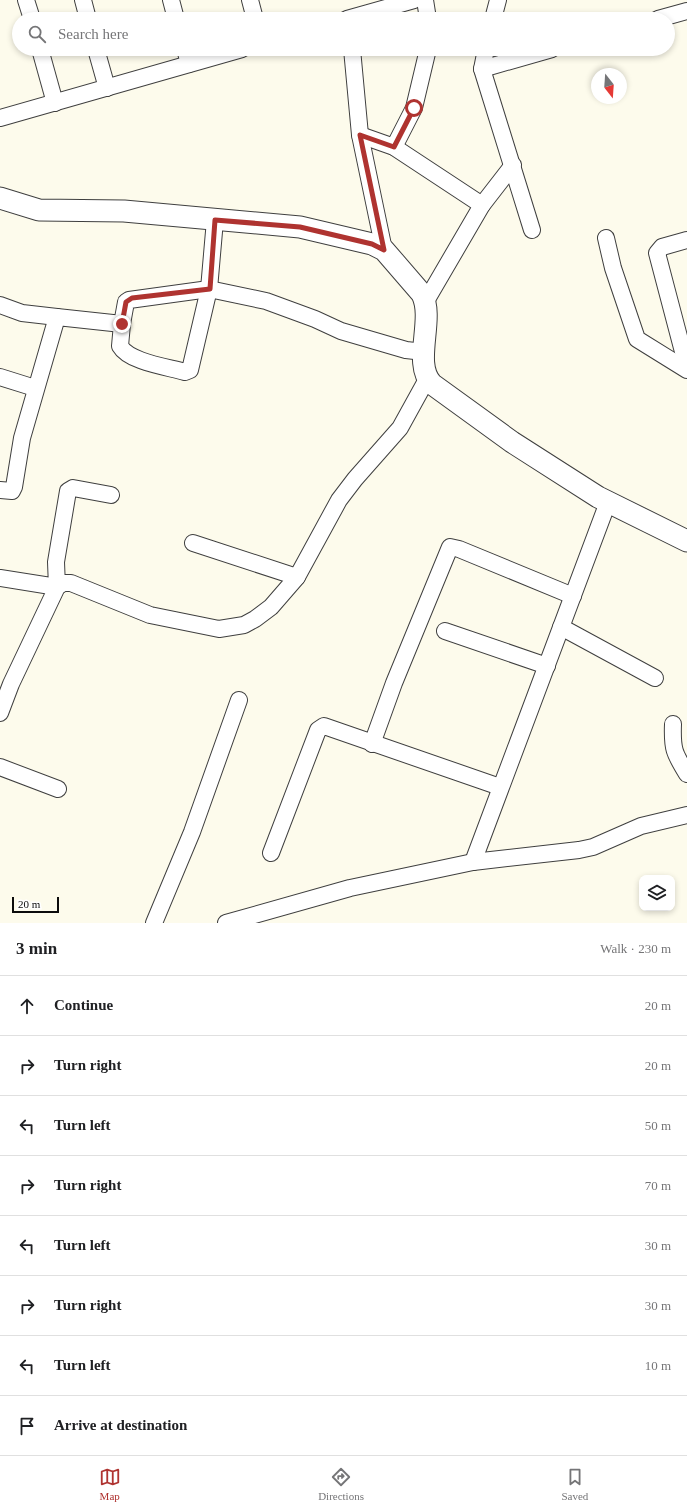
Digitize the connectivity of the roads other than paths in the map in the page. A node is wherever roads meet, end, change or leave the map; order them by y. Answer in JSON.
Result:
{"nodes":[{"id":1,"x":26,"y":0,"type":"edge"},
{"id":2,"x":83,"y":0,"type":"edge"},
{"id":3,"x":171,"y":0,"type":"edge"},
{"id":4,"x":250,"y":0,"type":"edge"},
{"id":5,"x":414,"y":0,"type":"edge"},
{"id":6,"x":426,"y":0,"type":"edge"},
{"id":7,"x":498,"y":0,"type":"edge"},
{"id":8,"x":687,"y":11,"type":"edge"},
{"id":9,"x":30,"y":12,"type":"edge"},
{"id":10,"x":86,"y":12,"type":"edge"},
{"id":11,"x":174,"y":12,"type":"edge"},
{"id":12,"x":253,"y":12,"type":"edge"},
{"id":13,"x":372,"y":12,"type":"edge"},
{"id":14,"x":427,"y":12,"type":"edge"},
{"id":15,"x":495,"y":12,"type":"edge"},
{"id":16,"x":675,"y":14,"type":"edge"},
{"id":17,"x":42,"y":56,"type":"edge"},
{"id":18,"x":98,"y":56,"type":"edge"},
{"id":19,"x":353,"y":56,"type":"edge"},
{"id":20,"x":426,"y":56,"type":"edge"},
{"id":21,"x":485,"y":56,"type":"edge"},
{"id":22,"x":528,"y":56,"type":"edge"},
{"id":23,"x":187,"y":57,"type":"edge"},
{"id":24,"x":482,"y":69,"type":"junction"},
{"id":25,"x":107,"y":88,"type":"junction"},
{"id":26,"x":55,"y":103,"type":"junction"},
{"id":27,"x":0,"y":118,"type":"edge"},
{"id":28,"x":360,"y":135,"type":"junction"},
{"id":29,"x":394,"y":147,"type":"junction"},
{"id":30,"x":513,"y":165,"type":"junction"},
{"id":31,"x":0,"y":198,"type":"edge"},
{"id":32,"x":482,"y":205,"type":"junction"},
{"id":33,"x":215,"y":220,"type":"junction"},
{"id":34,"x":532,"y":230,"type":"dead end"},
{"id":35,"x":606,"y":238,"type":"dead end"},
{"id":36,"x":687,"y":240,"type":"edge"},
{"id":37,"x":384,"y":250,"type":"junction"},
{"id":38,"x":210,"y":289,"type":"junction"},
{"id":39,"x":426,"y":301,"type":"junction"},
{"id":40,"x":0,"y":305,"type":"edge"},
{"id":41,"x":57,"y":317,"type":"junction"},
{"id":42,"x":122,"y":324,"type":"junction"},
{"id":43,"x":424,"y":352,"type":"junction"},
{"id":44,"x":687,"y":369,"type":"edge"},
{"id":45,"x":0,"y":377,"type":"edge"},
{"id":46,"x":427,"y":379,"type":"junction"},
{"id":47,"x":35,"y":388,"type":"junction"},
{"id":48,"x":0,"y":490,"type":"edge"},
{"id":49,"x":111,"y":495,"type":"dead end"},
{"id":50,"x":608,"y":502,"type":"junction"},
{"id":51,"x":687,"y":541,"type":"edge"},
{"id":52,"x":193,"y":543,"type":"dead end"},
{"id":53,"x":297,"y":577,"type":"junction"},
{"id":54,"x":0,"y":578,"type":"edge"},
{"id":55,"x":57,"y":587,"type":"junction"},
{"id":56,"x":573,"y":596,"type":"junction"},
{"id":57,"x":561,"y":628,"type":"junction"},
{"id":58,"x":445,"y":631,"type":"dead end"},
{"id":59,"x":547,"y":666,"type":"junction"},
{"id":60,"x":655,"y":678,"type":"dead end"},
{"id":61,"x":239,"y":700,"type":"dead end"},
{"id":62,"x":0,"y":713,"type":"edge"},
{"id":63,"x":673,"y":724,"type":"dead end"},
{"id":64,"x":372,"y":744,"type":"junction"},
{"id":65,"x":0,"y":768,"type":"edge"},
{"id":66,"x":687,"y":774,"type":"edge"},
{"id":67,"x":500,"y":787,"type":"junction"},
{"id":68,"x":58,"y":790,"type":"dead end"},
{"id":69,"x":687,"y":815,"type":"edge"},
{"id":70,"x":271,"y":853,"type":"dead end"},
{"id":71,"x":473,"y":862,"type":"junction"},
{"id":72,"x":154,"y":923,"type":"edge"},
{"id":73,"x":226,"y":923,"type":"edge"}],
"edges":[{"from":1,"to":9,"type":"street"},
{"from":2,"to":10,"type":"street"},
{"from":3,"to":11,"type":"street"},
{"from":4,"to":12,"type":"street"},
{"from":5,"to":13,"type":"street"},
{"from":6,"to":14,"type":"street"},
{"from":7,"to":15,"type":"street"},
{"from":8,"to":16,"type":"street"},
{"from":17,"to":26,"type":"street"},
{"from":18,"to":25,"type":"street"},
{"from":19,"to":28,"type":"street"},
{"from":20,"to":29,"type":"street"},
{"from":21,"to":24,"type":"street"},
{"from":22,"to":24,"type":"street"},
{"from":23,"to":25,"type":"street"},
{"from":24,"to":30,"type":"street"},
{"from":25,"to":26,"type":"street"},
{"from":26,"to":27,"type":"street"},
{"from":28,"to":29,"type":"street"},
{"from":28,"to":37,"type":"street"},
{"from":29,"to":32,"type":"street"},
{"from":30,"to":32,"type":"street"},
{"from":30,"to":34,"type":"street"},
{"from":31,"to":33,"type":"street"},
{"from":32,"to":39,"type":"street"},
{"from":33,"to":37,"type":"street"},
{"from":33,"to":38,"type":"street"},
{"from":35,"to":44,"type":"street"},
{"from":36,"to":44,"type":"street"},
{"from":37,"to":39,"type":"street"},
{"from":38,"to":42,"type":"street"},
{"from":38,"to":42,"type":"street"},
{"from":38,"to":43,"type":"street"},
{"from":39,"to":43,"type":"street"},
{"from":40,"to":41,"type":"street"},
{"from":41,"to":42,"type":"street"},
{"from":41,"to":47,"type":"street"},
{"from":43,"to":46,"type":"street"},
{"from":45,"to":47,"type":"street"},
{"from":46,"to":50,"type":"street"},
{"from":46,"to":53,"type":"street"},
{"from":47,"to":48,"type":"street"},
{"from":49,"to":55,"type":"street"},
{"from":50,"to":51,"type":"street"},
{"from":50,"to":56,"type":"street"},
{"from":52,"to":53,"type":"street"},
{"from":53,"to":55,"type":"street"},
{"from":54,"to":55,"type":"street"},
{"from":55,"to":62,"type":"street"},
{"from":56,"to":57,"type":"street"},
{"from":56,"to":64,"type":"street"},
{"from":57,"to":59,"type":"street"},
{"from":57,"to":60,"type":"street"},
{"from":58,"to":59,"type":"street"},
{"from":59,"to":67,"type":"street"},
{"from":61,"to":72,"type":"street"},
{"from":63,"to":66,"type":"street"},
{"from":64,"to":67,"type":"street"},
{"from":64,"to":70,"type":"street"},
{"from":65,"to":68,"type":"street"},
{"from":67,"to":71,"type":"street"},
{"from":69,"to":71,"type":"street"},
{"from":71,"to":73,"type":"street"}]}
